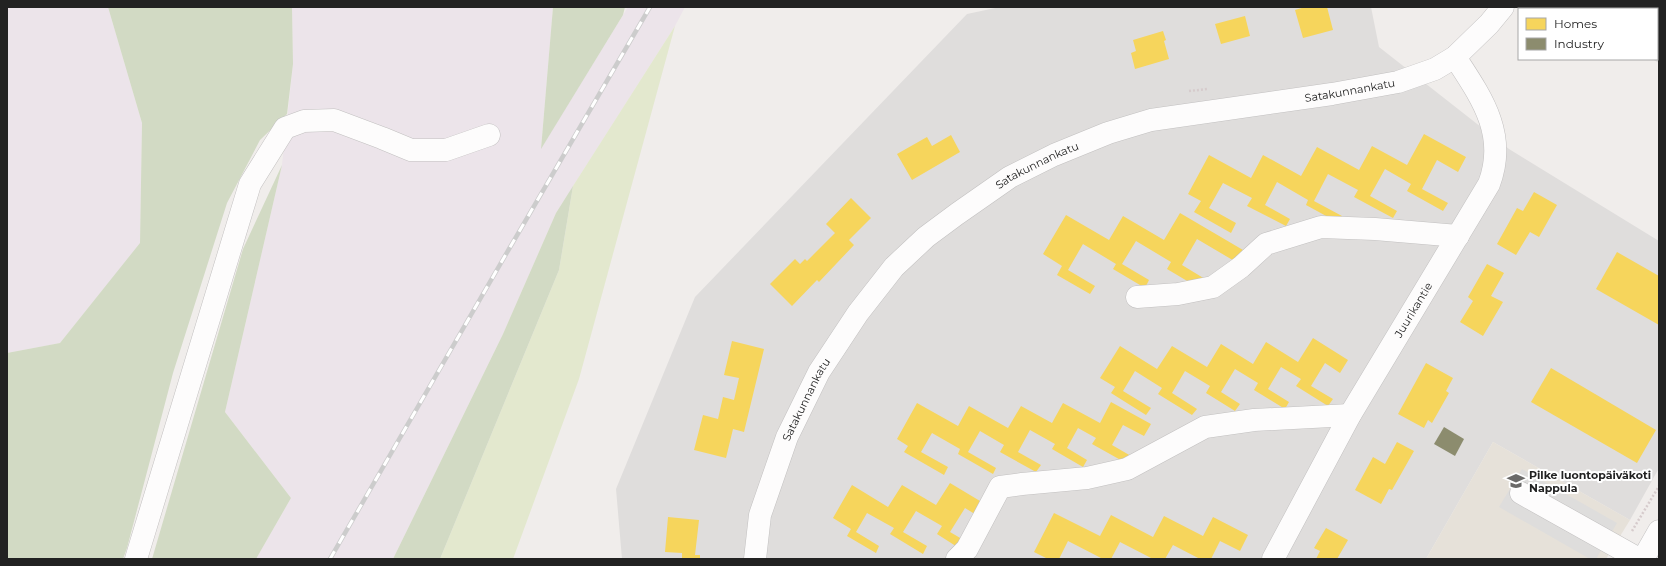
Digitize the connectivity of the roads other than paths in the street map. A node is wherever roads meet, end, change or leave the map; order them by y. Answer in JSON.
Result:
{"nodes":[{"id":1,"x":1503,"y":7,"type":"edge"},
{"id":2,"x":1455,"y":57,"type":"junction"},
{"id":3,"x":489,"y":135,"type":"dead end"},
{"id":4,"x":1458,"y":236,"type":"junction"},
{"id":5,"x":1137,"y":297,"type":"dead end"},
{"id":6,"x":1350,"y":415,"type":"junction"},
{"id":7,"x":1521,"y":492,"type":"dead end"},
{"id":8,"x":1659,"y":531,"type":"edge"},
{"id":9,"x":1630,"y":554,"type":"edge"},
{"id":10,"x":136,"y":559,"type":"edge"},
{"id":11,"x":755,"y":559,"type":"edge"},
{"id":12,"x":957,"y":559,"type":"edge"},
{"id":13,"x":1273,"y":559,"type":"edge"},
{"id":14,"x":1643,"y":559,"type":"edge"}],
"edges":[{"from":1,"to":2,"type":"street","name":"Satakunnankatu"},
{"from":2,"to":4,"type":"street","name":"Juurikantie"},
{"from":2,"to":11,"type":"street","name":"Satakunnankatu"},
{"from":3,"to":10,"type":"street"},
{"from":4,"to":5,"type":"street"},
{"from":4,"to":6,"type":"street","name":"Juurikantie"},
{"from":6,"to":12,"type":"street"},
{"from":6,"to":13,"type":"street","name":"Juurikantie"},
{"from":7,"to":9,"type":"street"},
{"from":8,"to":14,"type":"street"}]}
